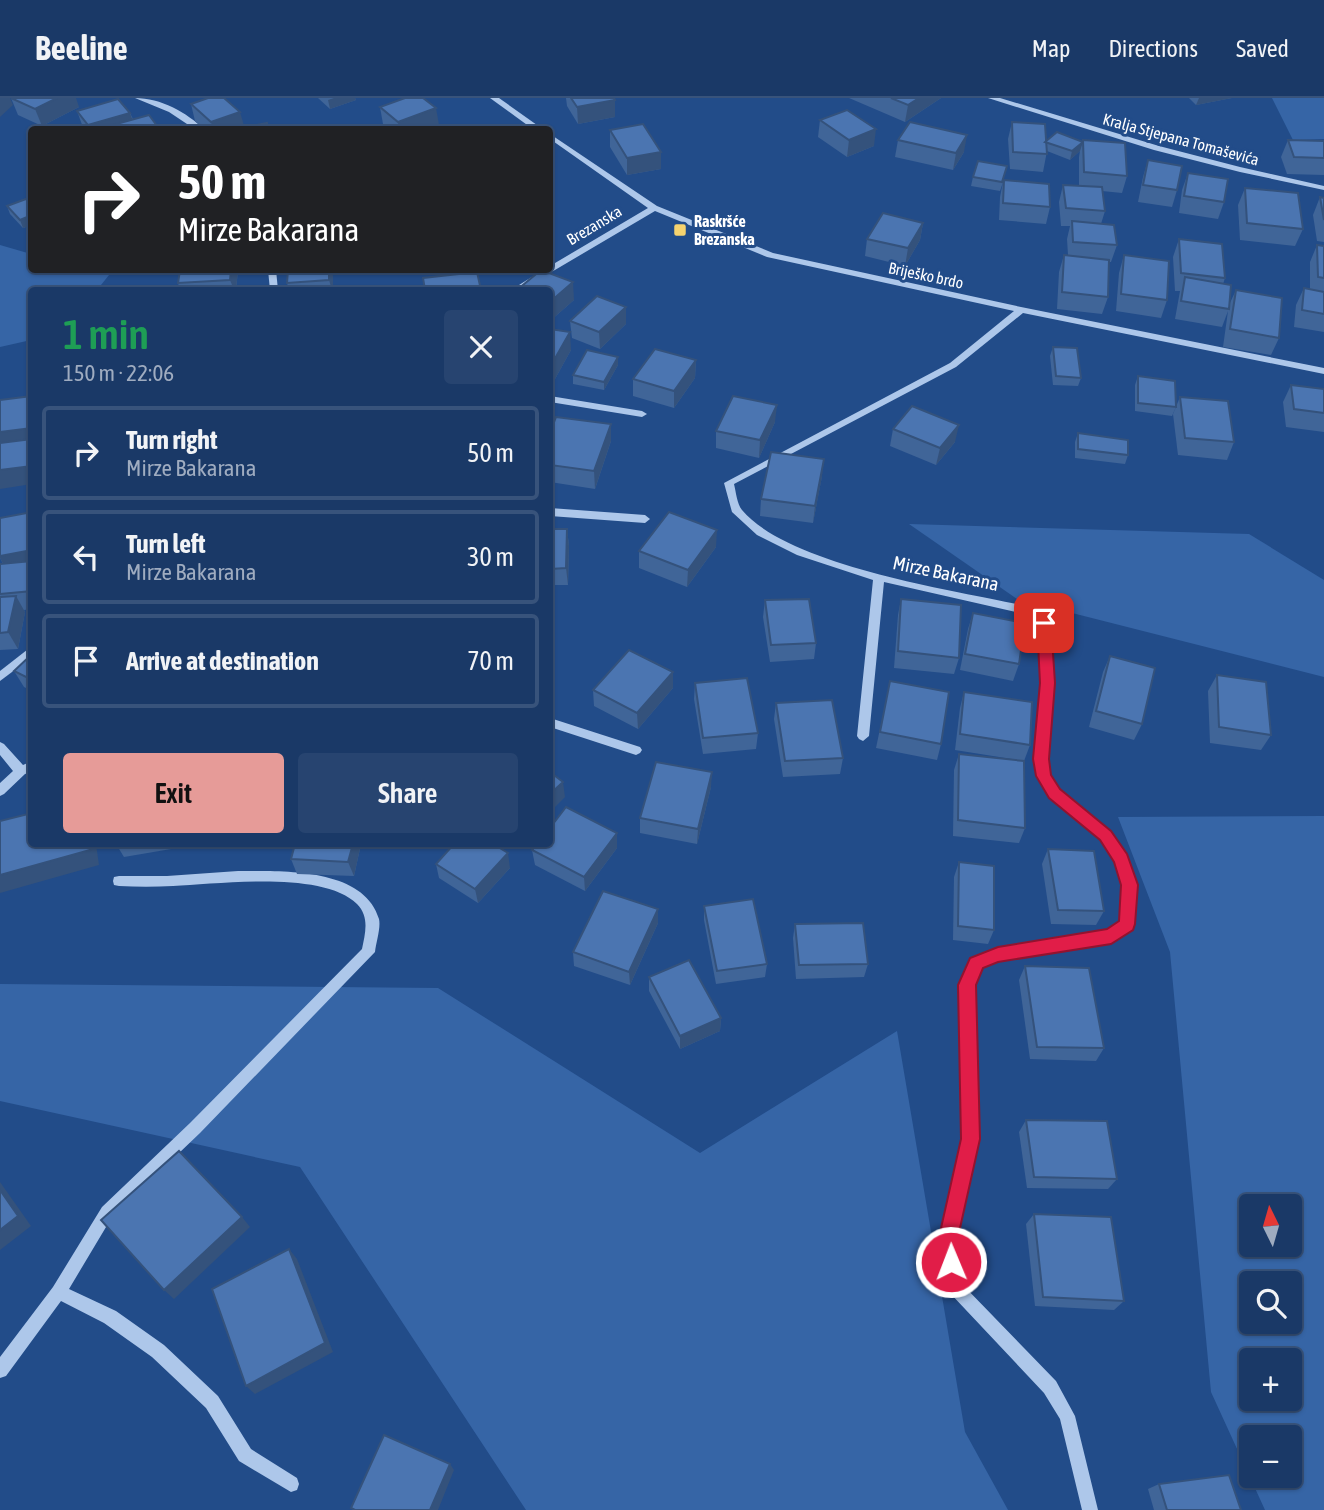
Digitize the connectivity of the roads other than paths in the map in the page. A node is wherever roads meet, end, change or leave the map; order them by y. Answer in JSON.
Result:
{"nodes":[{"id":1,"x":139,"y":98,"type":"edge"},
{"id":2,"x":494,"y":98,"type":"edge"},
{"id":3,"x":992,"y":98,"type":"edge"},
{"id":4,"x":197,"y":126,"type":"edge"},
{"id":5,"x":534,"y":126,"type":"edge"},
{"id":6,"x":553,"y":138,"type":"edge"},
{"id":7,"x":1324,"y":188,"type":"edge"},
{"id":8,"x":654,"y":208,"type":"junction"},
{"id":9,"x":553,"y":268,"type":"edge"},
{"id":10,"x":544,"y":273,"type":"edge"},
{"id":11,"x":520,"y":287,"type":"edge"},
{"id":12,"x":1021,"y":310,"type":"junction"},
{"id":13,"x":1324,"y":371,"type":"edge"},
{"id":14,"x":553,"y":399,"type":"edge"},
{"id":15,"x":642,"y":414,"type":"dead end"},
{"id":16,"x":553,"y":512,"type":"edge"},
{"id":17,"x":645,"y":519,"type":"dead end"},
{"id":18,"x":878,"y":578,"type":"junction"},
{"id":19,"x":28,"y":653,"type":"edge"},
{"id":20,"x":0,"y":677,"type":"edge"},
{"id":21,"x":553,"y":724,"type":"edge"},
{"id":22,"x":863,"y":736,"type":"dead end"},
{"id":23,"x":0,"y":747,"type":"edge"},
{"id":24,"x":636,"y":750,"type":"dead end"},
{"id":25,"x":26,"y":768,"type":"edge"},
{"id":26,"x":0,"y":791,"type":"edge"},
{"id":27,"x":119,"y":881,"type":"dead end"},
{"id":28,"x":58,"y":1292,"type":"junction"},
{"id":29,"x":0,"y":1370,"type":"edge"},
{"id":30,"x":291,"y":1484,"type":"dead end"},
{"id":31,"x":1090,"y":1510,"type":"edge"}],
"edges":[{"from":1,"to":4,"type":"street"},
{"from":2,"to":5,"type":"street"},
{"from":3,"to":7,"type":"street","name":"Kralja Stjepana Tomaševića"},
{"from":6,"to":8,"type":"street","name":"Briješko brdo"},
{"from":8,"to":9,"type":"street","name":"Brezanska"},
{"from":8,"to":12,"type":"street","name":"Briješko brdo"},
{"from":10,"to":11,"type":"street","name":"Brezanska"},
{"from":12,"to":13,"type":"street","name":"Briješko brdo"},
{"from":12,"to":18,"type":"street","name":"Mirze Bakarana"},
{"from":14,"to":15,"type":"street"},
{"from":16,"to":17,"type":"street"},
{"from":18,"to":22,"type":"street","name":"Mirze Bakarana"},
{"from":18,"to":31,"type":"street","name":"Mirze Bakarana"},
{"from":19,"to":20,"type":"street"},
{"from":21,"to":24,"type":"street"},
{"from":23,"to":25,"type":"street"},
{"from":25,"to":26,"type":"street"},
{"from":27,"to":28,"type":"street"},
{"from":28,"to":29,"type":"street"},
{"from":28,"to":30,"type":"street"}]}
